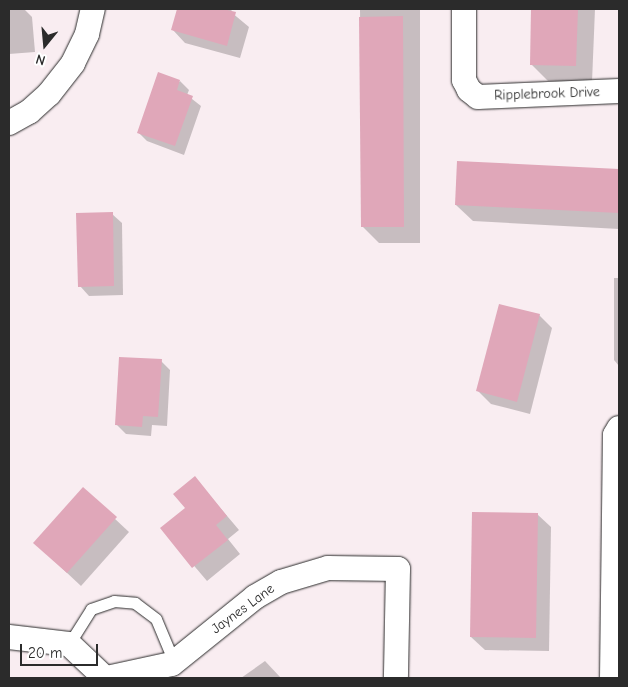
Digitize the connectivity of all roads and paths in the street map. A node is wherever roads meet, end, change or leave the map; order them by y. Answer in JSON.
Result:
{"nodes":[{"id":1,"x":93,"y":9,"type":"edge"},
{"id":2,"x":464,"y":9,"type":"edge"},
{"id":3,"x":619,"y":91,"type":"edge"},
{"id":4,"x":9,"y":123,"type":"edge"},
{"id":5,"x":619,"y":428,"type":"edge"},
{"id":6,"x":9,"y":637,"type":"edge"},
{"id":7,"x":69,"y":644,"type":"junction"},
{"id":8,"x":174,"y":662,"type":"junction"},
{"id":9,"x":106,"y":678,"type":"edge"},
{"id":10,"x":396,"y":678,"type":"edge"},
{"id":11,"x":612,"y":678,"type":"edge"}],
"edges":[{"from":1,"to":4,"type":"street"},
{"from":2,"to":3,"type":"street","name":"Ripplebrook Drive"},
{"from":5,"to":11,"type":"street"},
{"from":6,"to":7,"type":"street"},
{"from":7,"to":8,"type":"lane"},
{"from":7,"to":9,"type":"street"},
{"from":8,"to":9,"type":"street","name":"Jaynes Lane"},
{"from":8,"to":10,"type":"street","name":"Jaynes Lane"}]}
